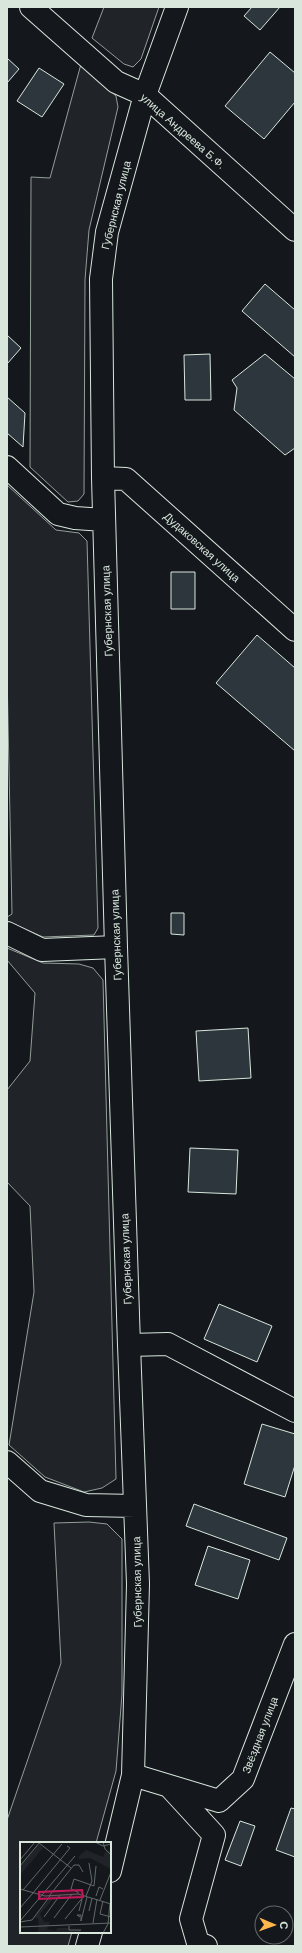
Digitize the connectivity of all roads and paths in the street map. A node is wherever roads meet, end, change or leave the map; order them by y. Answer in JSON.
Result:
{"nodes":[{"id":1,"x":31,"y":7,"type":"edge"},
{"id":2,"x":177,"y":7,"type":"edge"},
{"id":3,"x":145,"y":95,"type":"junction"},
{"id":4,"x":295,"y":230,"type":"edge"},
{"id":5,"x":7,"y":467,"type":"edge"},
{"id":6,"x":103,"y":478,"type":"junction"},
{"id":7,"x":104,"y":520,"type":"junction"},
{"id":8,"x":295,"y":630,"type":"edge"},
{"id":9,"x":7,"y":933,"type":"edge"},
{"id":10,"x":116,"y":947,"type":"junction"},
{"id":11,"x":129,"y":1345,"type":"junction"},
{"id":12,"x":295,"y":1411,"type":"edge"},
{"id":13,"x":7,"y":1462,"type":"edge"},
{"id":14,"x":135,"y":1506,"type":"junction"},
{"id":15,"x":295,"y":1644,"type":"edge"},
{"id":16,"x":134,"y":1775,"type":"junction"},
{"id":17,"x":168,"y":1786,"type":"junction"},
{"id":18,"x":111,"y":1867,"type":"edge"},
{"id":19,"x":91,"y":1933,"type":"edge"},
{"id":20,"x":87,"y":1946,"type":"edge"},
{"id":21,"x":206,"y":1946,"type":"edge"}],
"edges":[{"from":1,"to":3,"type":"street","name":"улица Андреева Б.Ф."},
{"from":2,"to":3,"type":"street","name":"Губернская улица"},
{"from":3,"to":4,"type":"street","name":"улица Андреева Б.Ф."},
{"from":3,"to":6,"type":"street","name":"Губернская улица"},
{"from":5,"to":7,"type":"street"},
{"from":6,"to":7,"type":"street","name":"Губернская улица"},
{"from":6,"to":8,"type":"street","name":"Дудаковская улица"},
{"from":7,"to":10,"type":"street","name":"Губернская улица"},
{"from":9,"to":10,"type":"street"},
{"from":10,"to":11,"type":"street","name":"Губернская улица"},
{"from":11,"to":12,"type":"street"},
{"from":11,"to":14,"type":"street","name":"Губернская улица"},
{"from":13,"to":14,"type":"street"},
{"from":14,"to":16,"type":"street","name":"Губернская улица"},
{"from":15,"to":17,"type":"street","name":"Звёздная улица"},
{"from":16,"to":17,"type":"street","name":"Звёздная улица"},
{"from":16,"to":18,"type":"street","name":"Губернская улица"},
{"from":17,"to":21,"type":"street"},
{"from":19,"to":20,"type":"street"}]}
